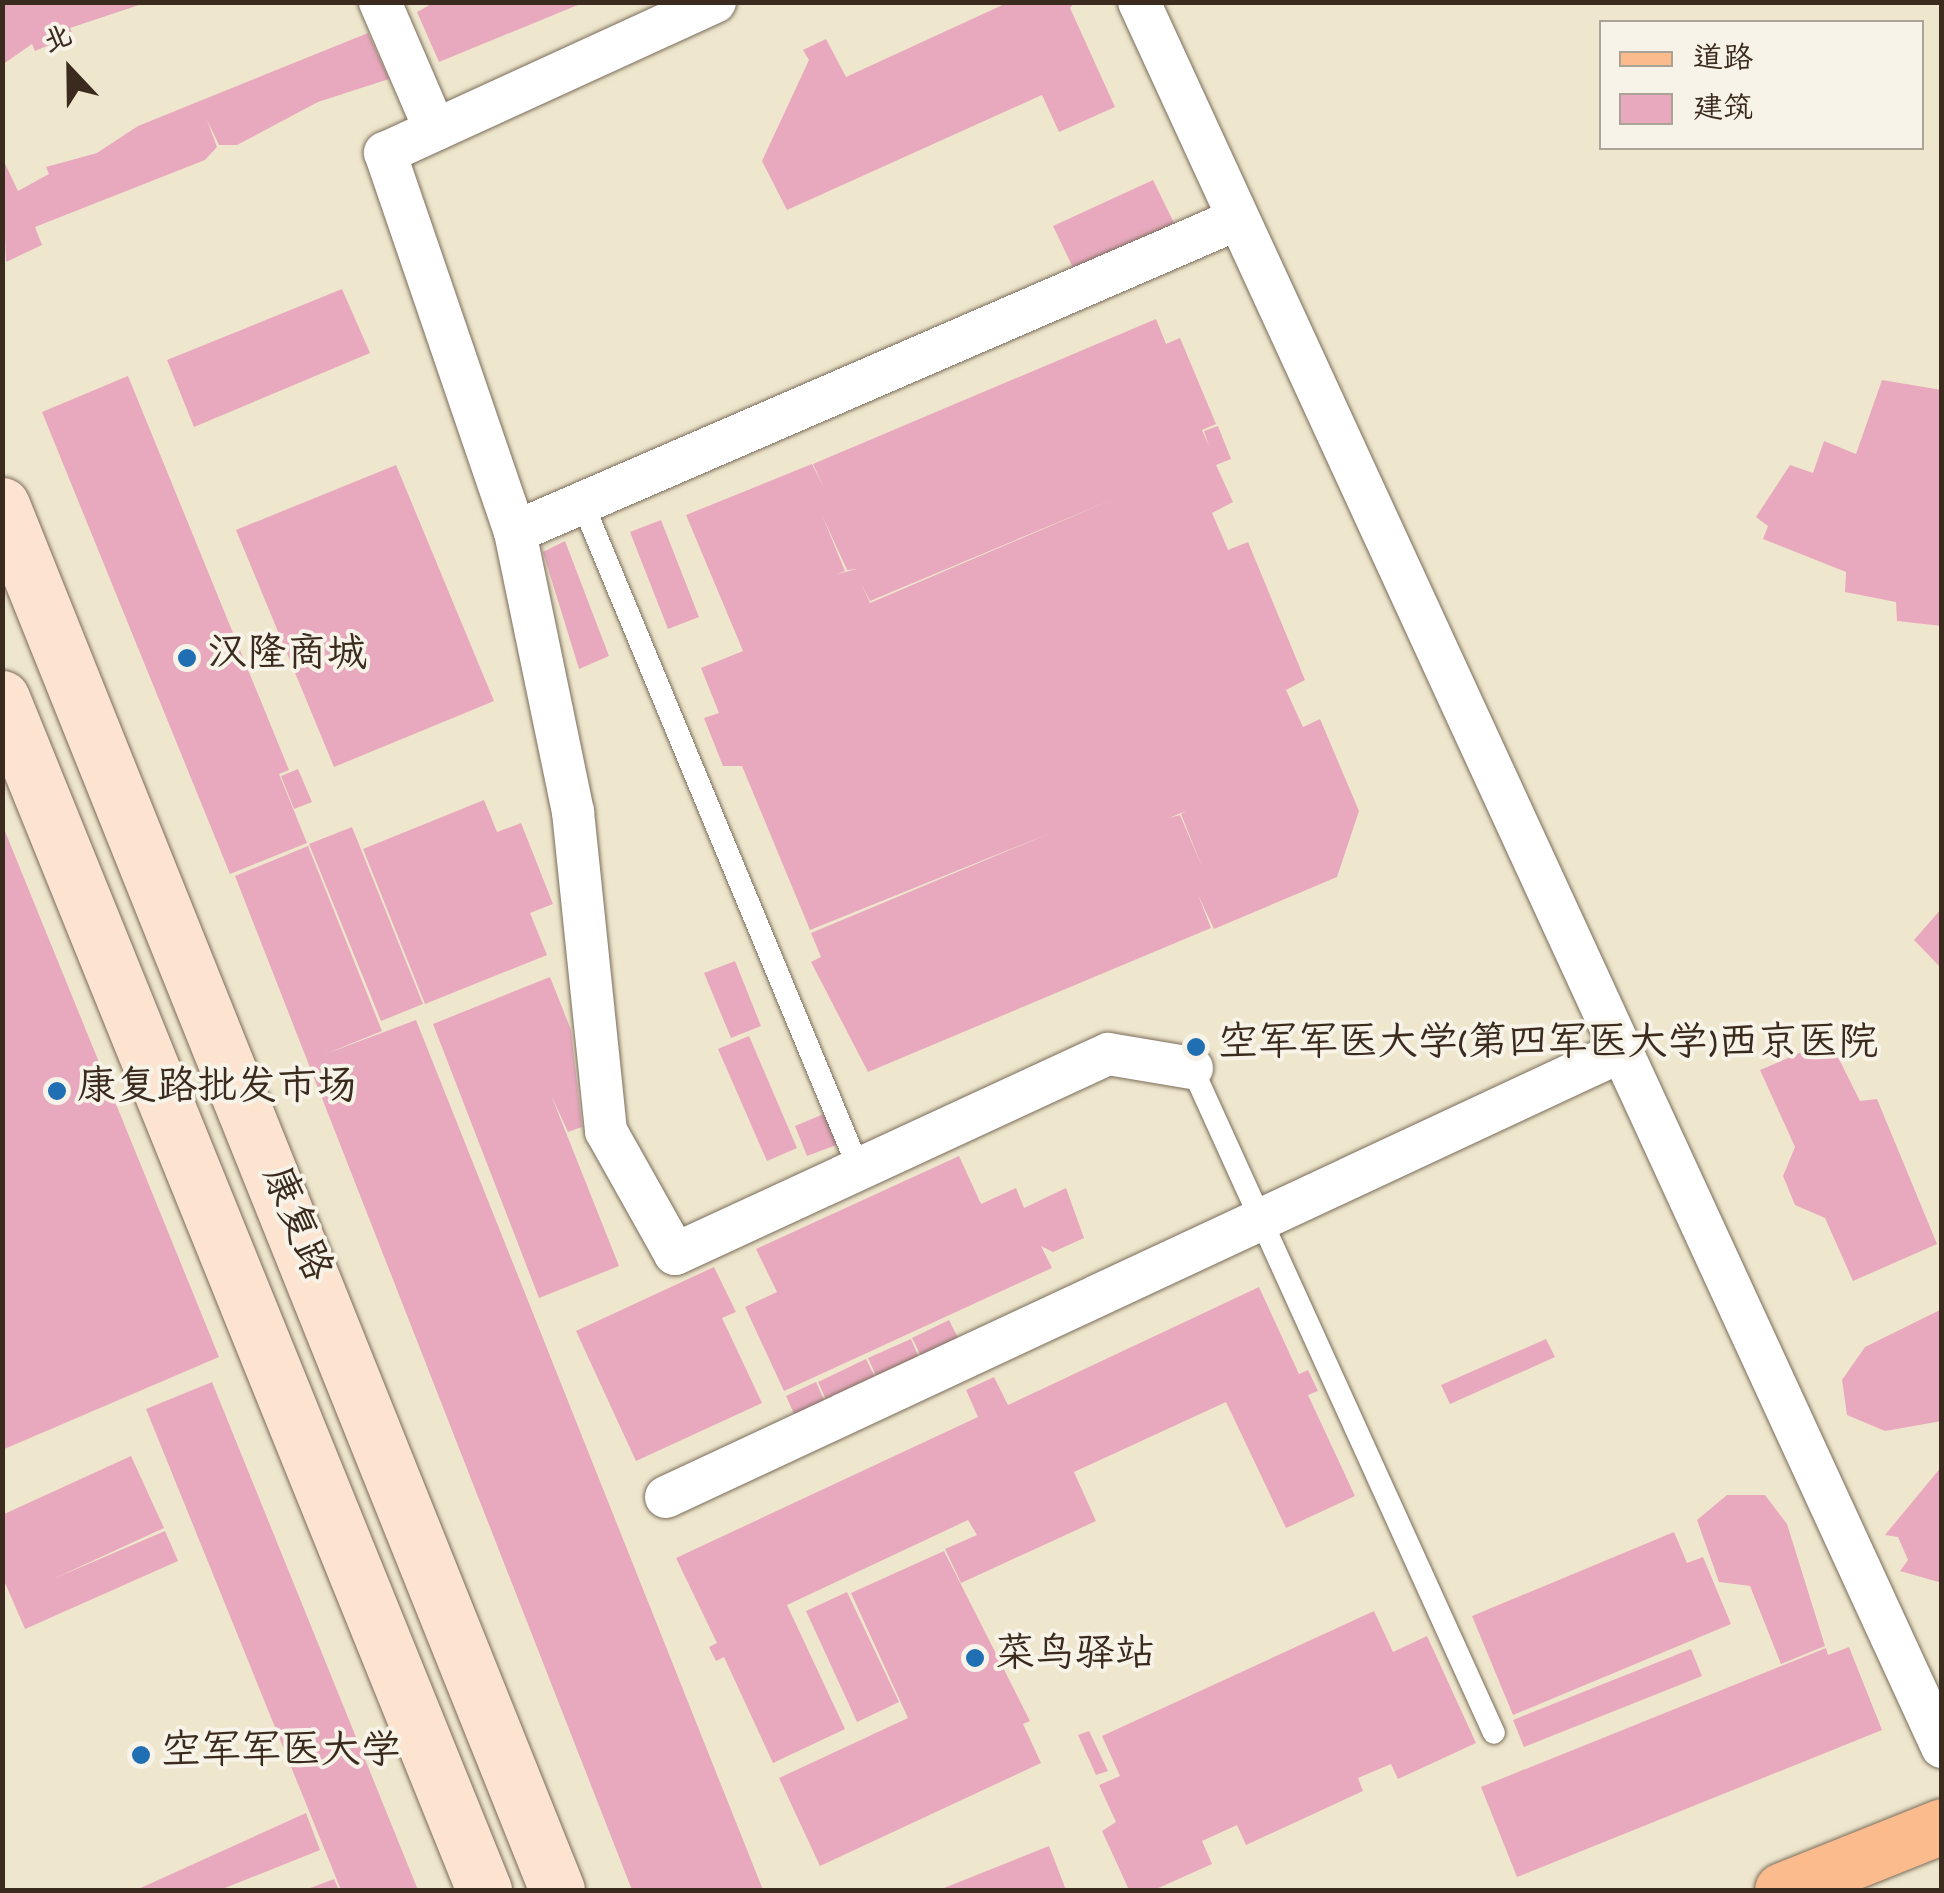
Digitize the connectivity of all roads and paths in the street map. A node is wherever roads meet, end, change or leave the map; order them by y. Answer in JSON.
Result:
{"nodes":[{"id":1,"x":380,"y":2,"type":"edge"},
{"id":2,"x":715,"y":2,"type":"edge"},
{"id":3,"x":1139,"y":2,"type":"edge"},
{"id":4,"x":435,"y":130,"type":"junction"},
{"id":5,"x":1238,"y":218,"type":"junction"},
{"id":6,"x":582,"y":502,"type":"junction"},
{"id":7,"x":2,"y":505,"type":"edge"},
{"id":8,"x":514,"y":532,"type":"junction"},
{"id":9,"x":2,"y":698,"type":"edge"},
{"id":10,"x":1622,"y":1052,"type":"junction"},
{"id":11,"x":1192,"y":1068,"type":"joint"},
{"id":12,"x":860,"y":1169,"type":"junction"},
{"id":13,"x":1261,"y":1220,"type":"junction"},
{"id":14,"x":666,"y":1497,"type":"dead end"},
{"id":15,"x":1494,"y":1732,"type":"dead end"},
{"id":16,"x":1942,"y":1746,"type":"edge"},
{"id":17,"x":1942,"y":1826,"type":"edge"},
{"id":18,"x":484,"y":1890,"type":"edge"},
{"id":19,"x":557,"y":1890,"type":"edge"},
{"id":20,"x":1782,"y":1890,"type":"edge"}],
"edges":[{"from":1,"to":4,"type":"street"},
{"from":2,"to":4,"type":"street"},
{"from":3,"to":5,"type":"street"},
{"from":4,"to":8,"type":"street"},
{"from":5,"to":6,"type":"street"},
{"from":5,"to":10,"type":"street"},
{"from":6,"to":8,"type":"street"},
{"from":6,"to":12,"type":"lane"},
{"from":7,"to":19,"type":"main road","name":"康复路"},
{"from":8,"to":12,"type":"street"},
{"from":9,"to":18,"type":"main road","name":"康复路"},
{"from":10,"to":13,"type":"street"},
{"from":10,"to":16,"type":"street"},
{"from":11,"to":12,"type":"street"},
{"from":11,"to":13,"type":"lane"},
{"from":13,"to":14,"type":"street"},
{"from":13,"to":15,"type":"lane"},
{"from":17,"to":20,"type":"main road"}]}
